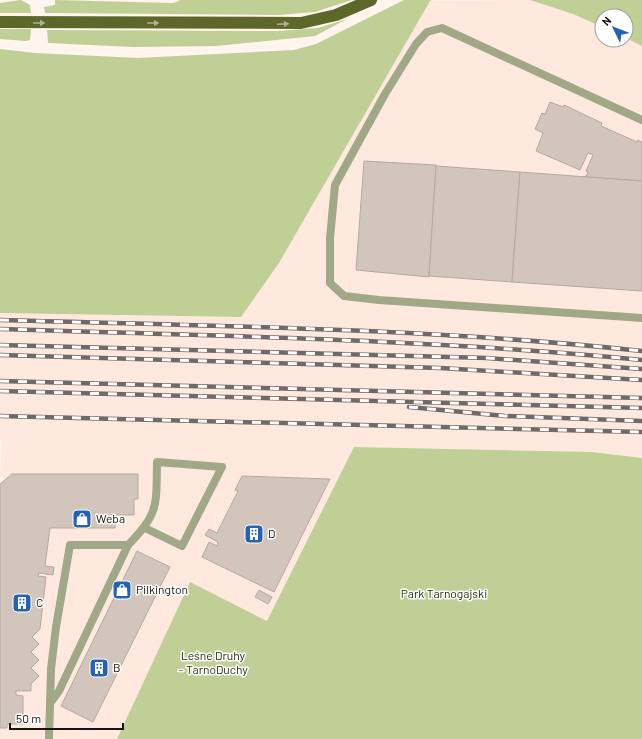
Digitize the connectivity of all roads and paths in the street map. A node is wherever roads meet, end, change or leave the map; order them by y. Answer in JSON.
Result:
{"nodes":[{"id":1,"x":371,"y":0,"type":"edge"},
{"id":2,"x":0,"y":22,"type":"edge"},
{"id":3,"x":642,"y":120,"type":"edge"},
{"id":4,"x":642,"y":318,"type":"edge"},
{"id":5,"x":145,"y":528,"type":"junction"},
{"id":6,"x":128,"y":545,"type":"junction"},
{"id":7,"x":51,"y":702,"type":"junction"},
{"id":8,"x":49,"y":739,"type":"edge"}],
"edges":[{"from":2,"to":1,"type":"main road","one_way":true},
{"from":3,"to":4,"type":"lane"},
{"from":5,"to":5,"type":"lane"},
{"from":5,"to":6,"type":"lane"},
{"from":6,"to":7,"type":"lane"},
{"from":6,"to":7,"type":"lane"},
{"from":7,"to":8,"type":"lane"}]}
